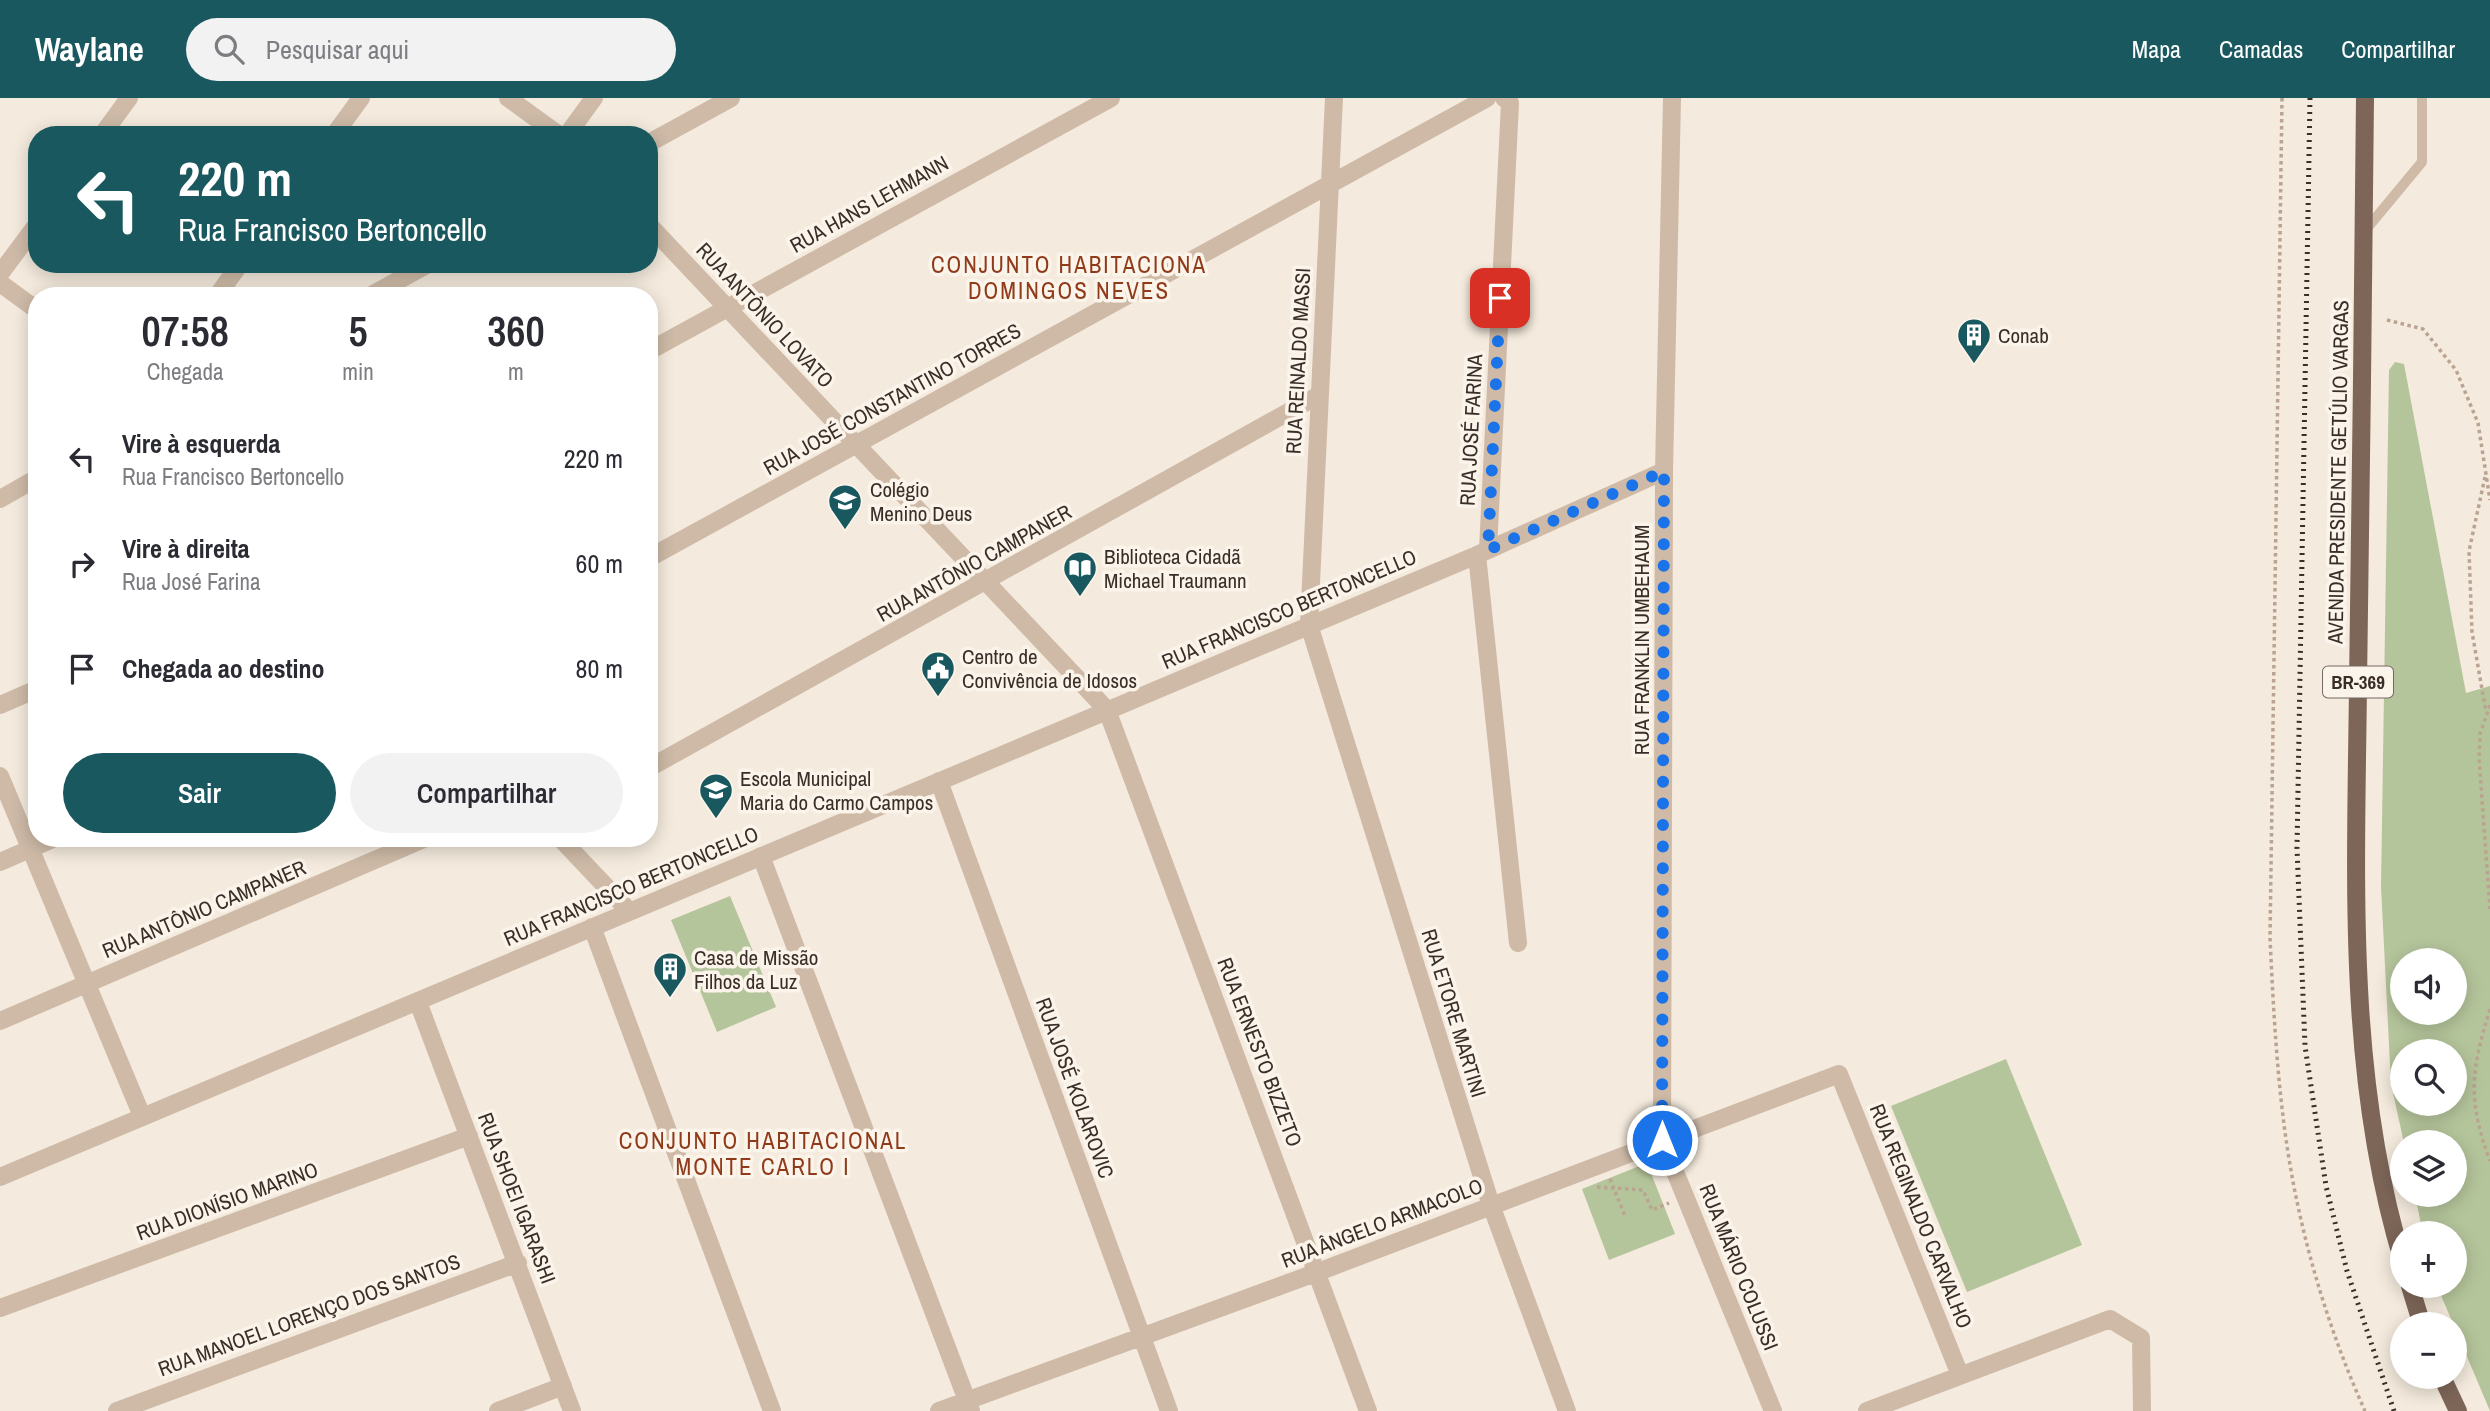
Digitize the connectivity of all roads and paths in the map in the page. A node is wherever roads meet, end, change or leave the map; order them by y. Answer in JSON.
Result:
{"nodes":[{"id":1,"x":129,"y":98,"type":"edge"},
{"id":2,"x":361,"y":98,"type":"edge"},
{"id":3,"x":508,"y":98,"type":"edge"},
{"id":4,"x":594,"y":98,"type":"edge"},
{"id":5,"x":731,"y":98,"type":"edge"},
{"id":6,"x":1111,"y":98,"type":"edge"},
{"id":7,"x":1334,"y":98,"type":"edge"},
{"id":8,"x":1487,"y":98,"type":"edge"},
{"id":9,"x":1672,"y":98,"type":"edge"},
{"id":10,"x":2282,"y":98,"type":"edge"},
{"id":11,"x":2365,"y":98,"type":"edge"},
{"id":12,"x":2422,"y":98,"type":"edge"},
{"id":13,"x":1507,"y":100,"type":"edge"},
{"id":14,"x":109,"y":126,"type":"edge"},
{"id":15,"x":341,"y":126,"type":"edge"},
{"id":16,"x":547,"y":126,"type":"edge"},
{"id":17,"x":574,"y":126,"type":"edge"},
{"id":18,"x":658,"y":138,"type":"edge"},
{"id":19,"x":1328,"y":186,"type":"junction"},
{"id":20,"x":2364,"y":232,"type":"junction"},
{"id":21,"x":658,"y":234,"type":"edge"},
{"id":22,"x":28,"y":236,"type":"edge"},
{"id":23,"x":412,"y":273,"type":"edge"},
{"id":24,"x":0,"y":274,"type":"edge"},
{"id":25,"x":0,"y":283,"type":"edge"},
{"id":26,"x":386,"y":287,"type":"edge"},
{"id":27,"x":28,"y":303,"type":"edge"},
{"id":28,"x":728,"y":308,"type":"junction"},
{"id":29,"x":2387,"y":320,"type":"dead end"},
{"id":30,"x":658,"y":346,"type":"edge"},
{"id":31,"x":1319,"y":395,"type":"junction"},
{"id":32,"x":855,"y":445,"type":"junction"},
{"id":33,"x":1664,"y":471,"type":"junction"},
{"id":34,"x":2485,"y":477,"type":"junction"},
{"id":35,"x":28,"y":483,"type":"edge"},
{"id":36,"x":0,"y":499,"type":"edge"},
{"id":37,"x":2490,"y":500,"type":"edge"},
{"id":38,"x":1482,"y":552,"type":"junction"},
{"id":39,"x":658,"y":553,"type":"edge"},
{"id":40,"x":986,"y":583,"type":"junction"},
{"id":41,"x":1309,"y":625,"type":"junction"},
{"id":42,"x":28,"y":693,"type":"edge"},
{"id":43,"x":0,"y":705,"type":"edge"},
{"id":44,"x":2490,"y":705,"type":"edge"},
{"id":45,"x":1107,"y":710,"type":"junction"},
{"id":46,"x":2486,"y":712,"type":"junction"},
{"id":47,"x":658,"y":763,"type":"edge"},
{"id":48,"x":0,"y":776,"type":"edge"},
{"id":49,"x":939,"y":781,"type":"junction"},
{"id":50,"x":28,"y":844,"type":"edge"},
{"id":51,"x":35,"y":847,"type":"edge"},
{"id":52,"x":405,"y":847,"type":"edge"},
{"id":53,"x":569,"y":847,"type":"edge"},
{"id":54,"x":30,"y":849,"type":"junction"},
{"id":55,"x":761,"y":856,"type":"junction"},
{"id":56,"x":0,"y":862,"type":"edge"},
{"id":57,"x":2490,"y":909,"type":"edge"},
{"id":58,"x":629,"y":911,"type":"junction"},
{"id":59,"x":592,"y":927,"type":"junction"},
{"id":60,"x":1518,"y":943,"type":"dead end"},
{"id":61,"x":87,"y":984,"type":"junction"},
{"id":62,"x":418,"y":1002,"type":"junction"},
{"id":63,"x":2490,"y":1009,"type":"edge"},
{"id":64,"x":0,"y":1021,"type":"edge"},
{"id":65,"x":1839,"y":1074,"type":"joint"},
{"id":66,"x":142,"y":1116,"type":"junction"},
{"id":67,"x":469,"y":1136,"type":"junction"},
{"id":68,"x":1662,"y":1140,"type":"junction"},
{"id":69,"x":2490,"y":1161,"type":"edge"},
{"id":70,"x":0,"y":1177,"type":"edge"},
{"id":71,"x":1609,"y":1177,"type":"dead end"},
{"id":72,"x":1594,"y":1187,"type":"dead end"},
{"id":73,"x":1614,"y":1188,"type":"junction"},
{"id":74,"x":1669,"y":1203,"type":"dead end"},
{"id":75,"x":1490,"y":1205,"type":"junction"},
{"id":76,"x":1625,"y":1216,"type":"dead end"},
{"id":77,"x":2394,"y":1221,"type":"edge"},
{"id":78,"x":518,"y":1263,"type":"junction"},
{"id":79,"x":1318,"y":1272,"type":"junction"},
{"id":80,"x":0,"y":1308,"type":"edge"},
{"id":81,"x":1141,"y":1335,"type":"junction"},
{"id":82,"x":1960,"y":1375,"type":"junction"},
{"id":83,"x":563,"y":1387,"type":"junction"},
{"id":84,"x":2448,"y":1389,"type":"edge"},
{"id":85,"x":969,"y":1406,"type":"edge"},
{"id":86,"x":117,"y":1411,"type":"edge"},
{"id":87,"x":498,"y":1411,"type":"edge"},
{"id":88,"x":572,"y":1411,"type":"edge"},
{"id":89,"x":772,"y":1411,"type":"edge"},
{"id":90,"x":939,"y":1411,"type":"edge"},
{"id":91,"x":1169,"y":1411,"type":"edge"},
{"id":92,"x":1368,"y":1411,"type":"edge"},
{"id":93,"x":1567,"y":1411,"type":"edge"},
{"id":94,"x":1773,"y":1411,"type":"edge"},
{"id":95,"x":1867,"y":1411,"type":"edge"},
{"id":96,"x":2142,"y":1411,"type":"edge"},
{"id":97,"x":2365,"y":1411,"type":"edge"},
{"id":98,"x":2458,"y":1411,"type":"edge"}],
"edges":[{"from":1,"to":14,"type":"street"},
{"from":2,"to":15,"type":"street"},
{"from":3,"to":16,"type":"street"},
{"from":4,"to":17,"type":"street"},
{"from":5,"to":18,"type":"street"},
{"from":6,"to":28,"type":"street","name":"RUA HANS LEHMANN"},
{"from":7,"to":19,"type":"street","name":"RUA REINALDO MASSI"},
{"from":8,"to":19,"type":"street","name":"RUA JOSÉ CONSTANTINO TORRES"},
{"from":9,"to":33,"type":"street","name":"RUA FRANKLIN UMBEHAUM"},
{"from":10,"to":97,"type":"path"},
{"from":11,"to":20,"type":"main road","name":"AVENIDA PRESIDENTE GETÚLIO VARGAS","number":"BR-369"},
{"from":12,"to":20,"type":"lane"},
{"from":13,"to":38,"type":"street","name":"RUA JOSÉ FARINA"},
{"from":19,"to":31,"type":"street","name":"RUA REINALDO MASSI"},
{"from":19,"to":32,"type":"street","name":"RUA JOSÉ CONSTANTINO TORRES"},
{"from":20,"to":77,"type":"main road","name":"AVENIDA PRESIDENTE GETÚLIO VARGAS","number":"BR-369"},
{"from":21,"to":28,"type":"street","name":"RUA ANTÔNIO LOVATO"},
{"from":22,"to":24,"type":"street"},
{"from":23,"to":26,"type":"street"},
{"from":25,"to":27,"type":"street"},
{"from":28,"to":30,"type":"street","name":"RUA HANS LEHMANN"},
{"from":28,"to":32,"type":"street","name":"RUA ANTÔNIO LOVATO"},
{"from":29,"to":34,"type":"path"},
{"from":31,"to":40,"type":"street","name":"RUA ANTÔNIO CAMPANER"},
{"from":31,"to":41,"type":"street","name":"RUA REINALDO MASSI"},
{"from":32,"to":39,"type":"street","name":"RUA JOSÉ CONSTANTINO TORRES"},
{"from":32,"to":40,"type":"street","name":"RUA ANTÔNIO LOVATO"},
{"from":33,"to":38,"type":"street","name":"RUA FRANCISCO BERTONCELLO"},
{"from":33,"to":68,"type":"street","name":"RUA FRANKLIN UMBEHAUM"},
{"from":34,"to":37,"type":"path"},
{"from":34,"to":46,"type":"path"},
{"from":35,"to":36,"type":"street"},
{"from":38,"to":41,"type":"street","name":"RUA FRANCISCO BERTONCELLO"},
{"from":38,"to":60,"type":"street","name":"RUA JOSÉ FARINA"},
{"from":40,"to":45,"type":"street","name":"RUA ANTÔNIO LOVATO"},
{"from":40,"to":47,"type":"street","name":"RUA ANTÔNIO CAMPANER"},
{"from":41,"to":45,"type":"street","name":"RUA FRANCISCO BERTONCELLO"},
{"from":41,"to":75,"type":"street","name":"RUA ETORE MARTINI"},
{"from":42,"to":43,"type":"street"},
{"from":44,"to":46,"type":"path"},
{"from":45,"to":49,"type":"street","name":"RUA FRANCISCO BERTONCELLO"},
{"from":45,"to":79,"type":"street","name":"RUA ERNESTO BIZZETO"},
{"from":46,"to":57,"type":"path"},
{"from":48,"to":50,"type":"street"},
{"from":49,"to":55,"type":"street","name":"RUA FRANCISCO BERTONCELLO"},
{"from":49,"to":81,"type":"street","name":"RUA JOSÉ KOLAROVIC"},
{"from":51,"to":54,"type":"street"},
{"from":52,"to":61,"type":"street","name":"RUA ANTÔNIO CAMPANER"},
{"from":53,"to":58,"type":"street"},
{"from":54,"to":56,"type":"street"},
{"from":54,"to":61,"type":"street"},
{"from":55,"to":58,"type":"street","name":"RUA FRANCISCO BERTONCELLO"},
{"from":55,"to":85,"type":"street"},
{"from":58,"to":59,"type":"street","name":"RUA FRANCISCO BERTONCELLO"},
{"from":59,"to":62,"type":"street","name":"RUA FRANCISCO BERTONCELLO"},
{"from":59,"to":89,"type":"street"},
{"from":61,"to":64,"type":"street","name":"RUA ANTÔNIO CAMPANER"},
{"from":61,"to":66,"type":"street"},
{"from":62,"to":66,"type":"street","name":"RUA FRANCISCO BERTONCELLO"},
{"from":62,"to":67,"type":"street","name":"RUA SHOEI IGARASHI"},
{"from":63,"to":69,"type":"path"},
{"from":65,"to":68,"type":"street","name":"RUA ÂNGELO ARMACOLO"},
{"from":65,"to":82,"type":"street","name":"RUA REGINALDO CARVALHO"},
{"from":66,"to":70,"type":"street","name":"RUA FRANCISCO BERTONCELLO"},
{"from":67,"to":78,"type":"street","name":"RUA SHOEI IGARASHI"},
{"from":67,"to":80,"type":"street","name":"RUA DIONÍSIO MARINO"},
{"from":68,"to":75,"type":"street","name":"RUA ÂNGELO ARMACOLO"},
{"from":68,"to":94,"type":"street","name":"RUA MÁRIO COLUSSI"},
{"from":71,"to":73,"type":"path"},
{"from":72,"to":73,"type":"path"},
{"from":73,"to":74,"type":"path"},
{"from":73,"to":76,"type":"path"},
{"from":75,"to":79,"type":"street","name":"RUA ÂNGELO ARMACOLO"},
{"from":75,"to":93,"type":"street","name":"RUA ETORE MARTINI"},
{"from":78,"to":83,"type":"street","name":"RUA SHOEI IGARASHI"},
{"from":78,"to":86,"type":"street","name":"RUA MANOEL LORENÇO DOS SANTOS"},
{"from":79,"to":81,"type":"street","name":"RUA ÂNGELO ARMACOLO"},
{"from":79,"to":92,"type":"street","name":"RUA ERNESTO BIZZETO"},
{"from":81,"to":85,"type":"street","name":"RUA ÂNGELO ARMACOLO"},
{"from":81,"to":91,"type":"street","name":"RUA JOSÉ KOLAROVIC"},
{"from":82,"to":95,"type":"street"},
{"from":82,"to":96,"type":"street"},
{"from":83,"to":87,"type":"street"},
{"from":83,"to":88,"type":"street","name":"RUA SHOEI IGARASHI"},
{"from":84,"to":98,"type":"main road"},
{"from":85,"to":90,"type":"street","name":"RUA ÂNGELO ARMACOLO"}]}
